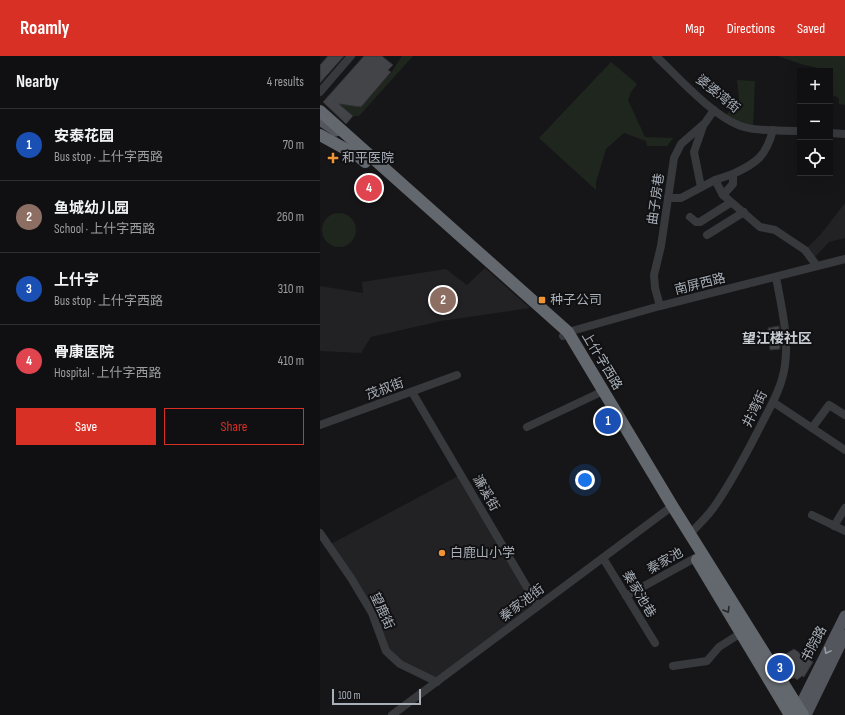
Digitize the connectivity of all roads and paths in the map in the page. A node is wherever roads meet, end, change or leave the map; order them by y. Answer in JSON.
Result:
{"nodes":[{"id":1,"x":350,"y":56,"type":"edge"},
{"id":2,"x":656,"y":56,"type":"edge"},
{"id":3,"x":320,"y":92,"type":"edge"},
{"id":4,"x":714,"y":110,"type":"junction"},
{"id":5,"x":322,"y":116,"type":"edge"},
{"id":6,"x":705,"y":123,"type":"junction"},
{"id":7,"x":320,"y":128,"type":"edge"},
{"id":8,"x":773,"y":130,"type":"junction"},
{"id":9,"x":797,"y":132,"type":"edge"},
{"id":10,"x":833,"y":133,"type":"edge"},
{"id":11,"x":845,"y":134,"type":"edge"},
{"id":12,"x":320,"y":135,"type":"edge"},
{"id":13,"x":360,"y":153,"type":"junction"},
{"id":14,"x":733,"y":174,"type":"junction"},
{"id":15,"x":715,"y":180,"type":"junction"},
{"id":16,"x":701,"y":187,"type":"junction"},
{"id":17,"x":723,"y":195,"type":"junction"},
{"id":18,"x":668,"y":198,"type":"junction"},
{"id":19,"x":730,"y":202,"type":"junction"},
{"id":20,"x":744,"y":212,"type":"junction"},
{"id":21,"x":690,"y":217,"type":"dead end"},
{"id":22,"x":707,"y":235,"type":"dead end"},
{"id":23,"x":845,"y":259,"type":"edge"},
{"id":24,"x":817,"y":266,"type":"junction"},
{"id":25,"x":776,"y":277,"type":"junction"},
{"id":26,"x":660,"y":306,"type":"junction"},
{"id":27,"x":566,"y":334,"type":"junction"},
{"id":28,"x":458,"y":375,"type":"dead end"},
{"id":29,"x":412,"y":392,"type":"junction"},
{"id":30,"x":597,"y":394,"type":"junction"},
{"id":31,"x":773,"y":402,"type":"junction"},
{"id":32,"x":845,"y":415,"type":"edge"},
{"id":33,"x":320,"y":425,"type":"edge"},
{"id":34,"x":527,"y":427,"type":"dead end"},
{"id":35,"x":812,"y":428,"type":"junction"},
{"id":36,"x":844,"y":447,"type":"edge"},
{"id":37,"x":845,"y":508,"type":"edge"},
{"id":38,"x":667,"y":510,"type":"junction"},
{"id":39,"x":812,"y":515,"type":"dead end"},
{"id":40,"x":834,"y":526,"type":"junction"},
{"id":41,"x":845,"y":531,"type":"edge"},
{"id":42,"x":320,"y":533,"type":"edge"},
{"id":43,"x":690,"y":534,"type":"junction"},
{"id":44,"x":603,"y":558,"type":"junction"},
{"id":45,"x":696,"y":558,"type":"junction"},
{"id":46,"x":626,"y":596,"type":"junction"},
{"id":47,"x":538,"y":606,"type":"junction"},
{"id":48,"x":845,"y":616,"type":"edge"},
{"id":49,"x":741,"y":633,"type":"junction"},
{"id":50,"x":845,"y":635,"type":"edge"},
{"id":51,"x":654,"y":643,"type":"dead end"},
{"id":52,"x":673,"y":666,"type":"dead end"},
{"id":53,"x":437,"y":682,"type":"junction"},
{"id":54,"x":799,"y":713,"type":"edge"},
{"id":55,"x":392,"y":715,"type":"edge"}],
"edges":[{"from":1,"to":3,"type":"street"},
{"from":2,"to":4,"type":"street","name":"婆婆湾街"},
{"from":4,"to":6,"type":"street","name":"曲子房巷"},
{"from":4,"to":8,"type":"street","name":"婆婆湾街"},
{"from":5,"to":13,"type":"highway","name":"上什字西路"},
{"from":6,"to":16,"type":"street"},
{"from":6,"to":18,"type":"street","name":"曲子房巷"},
{"from":7,"to":13,"type":"main road"},
{"from":8,"to":9,"type":"street","name":"婆婆湾街"},
{"from":8,"to":14,"type":"street"},
{"from":10,"to":11,"type":"street"},
{"from":12,"to":13,"type":"highway","name":"上什字西路"},
{"from":13,"to":27,"type":"highway","name":"上什字西路"},
{"from":14,"to":15,"type":"street"},
{"from":14,"to":17,"type":"street"},
{"from":15,"to":16,"type":"street"},
{"from":15,"to":17,"type":"street"},
{"from":16,"to":18,"type":"street"},
{"from":17,"to":19,"type":"street"},
{"from":18,"to":26,"type":"street","name":"曲子房巷"},
{"from":19,"to":20,"type":"street"},
{"from":19,"to":21,"type":"street"},
{"from":20,"to":22,"type":"street"},
{"from":20,"to":24,"type":"street"},
{"from":23,"to":24,"type":"street","name":"南屏西路"},
{"from":24,"to":25,"type":"street","name":"南屏西路"},
{"from":25,"to":26,"type":"street","name":"南屏西路"},
{"from":25,"to":31,"type":"street","name":"井湾街"},
{"from":26,"to":27,"type":"street","name":"南屏西路"},
{"from":27,"to":30,"type":"highway","name":"上什字西路"},
{"from":27,"to":43,"type":"highway","name":"上什字西路"},
{"from":28,"to":29,"type":"street","name":"茂叔街"},
{"from":29,"to":33,"type":"street","name":"茂叔街"},
{"from":29,"to":47,"type":"street","name":"濂溪街"},
{"from":30,"to":34,"type":"street"},
{"from":30,"to":38,"type":"highway","name":"上什字西路"},
{"from":31,"to":35,"type":"street"},
{"from":31,"to":43,"type":"street","name":"井湾街"},
{"from":32,"to":35,"type":"street"},
{"from":35,"to":36,"type":"street"},
{"from":37,"to":40,"type":"street"},
{"from":38,"to":44,"type":"street","name":"秦家池街"},
{"from":38,"to":45,"type":"highway","name":"上什字西路"},
{"from":39,"to":40,"type":"street"},
{"from":40,"to":41,"type":"street"},
{"from":42,"to":53,"type":"street","name":"望鹿街"},
{"from":43,"to":54,"type":"highway","name":"上什字西路"},
{"from":44,"to":46,"type":"street","name":"秦家池巷"},
{"from":44,"to":47,"type":"street","name":"秦家池街"},
{"from":45,"to":46,"type":"street","name":"秦家池"},
{"from":45,"to":49,"type":"highway","name":"上什字西路","one_way":true},
{"from":46,"to":51,"type":"street","name":"秦家池巷"},
{"from":47,"to":53,"type":"street","name":"秦家池街"},
{"from":48,"to":54,"type":"main road","name":"书院路","one_way":true},
{"from":49,"to":52,"type":"street"},
{"from":49,"to":54,"type":"highway","name":"上什字西路"},
{"from":50,"to":54,"type":"main road","name":"书院路"},
{"from":53,"to":55,"type":"street","name":"秦家池街"}]}
